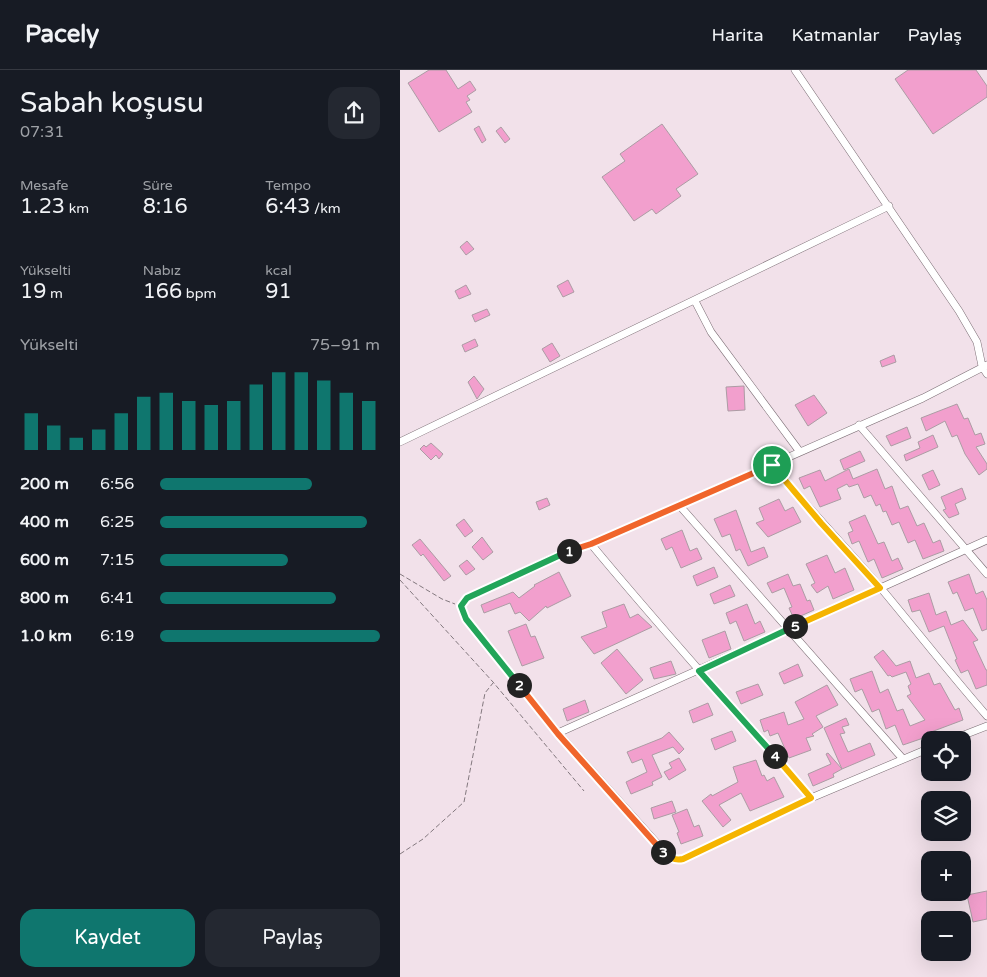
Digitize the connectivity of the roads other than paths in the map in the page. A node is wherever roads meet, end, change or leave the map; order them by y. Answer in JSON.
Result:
{"nodes":[{"id":1,"x":796,"y":70,"type":"edge"},
{"id":2,"x":889,"y":206,"type":"junction"},
{"id":3,"x":694,"y":301,"type":"junction"},
{"id":4,"x":985,"y":365,"type":"edge"},
{"id":5,"x":987,"y":374,"type":"edge"},
{"id":6,"x":859,"y":426,"type":"junction"},
{"id":7,"x":400,"y":442,"type":"edge"},
{"id":8,"x":800,"y":452,"type":"junction"},
{"id":9,"x":772,"y":465,"type":"junction"},
{"id":10,"x":679,"y":505,"type":"junction"},
{"id":11,"x":987,"y":540,"type":"edge"},
{"id":12,"x":591,"y":544,"type":"junction"},
{"id":13,"x":966,"y":549,"type":"junction"},
{"id":14,"x":987,"y":574,"type":"edge"},
{"id":15,"x":880,"y":588,"type":"junction"},
{"id":16,"x":789,"y":629,"type":"junction"},
{"id":17,"x":699,"y":671,"type":"junction"},
{"id":18,"x":987,"y":716,"type":"edge"},
{"id":19,"x":987,"y":726,"type":"edge"},
{"id":20,"x":971,"y":732,"type":"edge"},
{"id":21,"x":558,"y":734,"type":"junction"},
{"id":22,"x":921,"y":752,"type":"edge"},
{"id":23,"x":903,"y":759,"type":"junction"},
{"id":24,"x":811,"y":798,"type":"junction"}],
"edges":[{"from":1,"to":2,"type":"street"},
{"from":2,"to":3,"type":"street"},
{"from":2,"to":4,"type":"street"},
{"from":3,"to":7,"type":"street"},
{"from":3,"to":8,"type":"street"},
{"from":4,"to":5,"type":"street"},
{"from":4,"to":6,"type":"street"},
{"from":6,"to":8,"type":"street"},
{"from":6,"to":13,"type":"street"},
{"from":8,"to":9,"type":"street"},
{"from":9,"to":10,"type":"street"},
{"from":9,"to":15,"type":"street"},
{"from":10,"to":12,"type":"street"},
{"from":10,"to":16,"type":"street"},
{"from":11,"to":13,"type":"street"},
{"from":12,"to":17,"type":"street"},
{"from":12,"to":21,"type":"street"},
{"from":13,"to":14,"type":"street"},
{"from":13,"to":15,"type":"street"},
{"from":15,"to":16,"type":"street"},
{"from":15,"to":18,"type":"street"},
{"from":16,"to":17,"type":"street"},
{"from":16,"to":23,"type":"street"},
{"from":17,"to":21,"type":"street"},
{"from":17,"to":24,"type":"street"},
{"from":19,"to":20,"type":"street"},
{"from":21,"to":24,"type":"street"},
{"from":22,"to":23,"type":"street"},
{"from":23,"to":24,"type":"street"}]}
